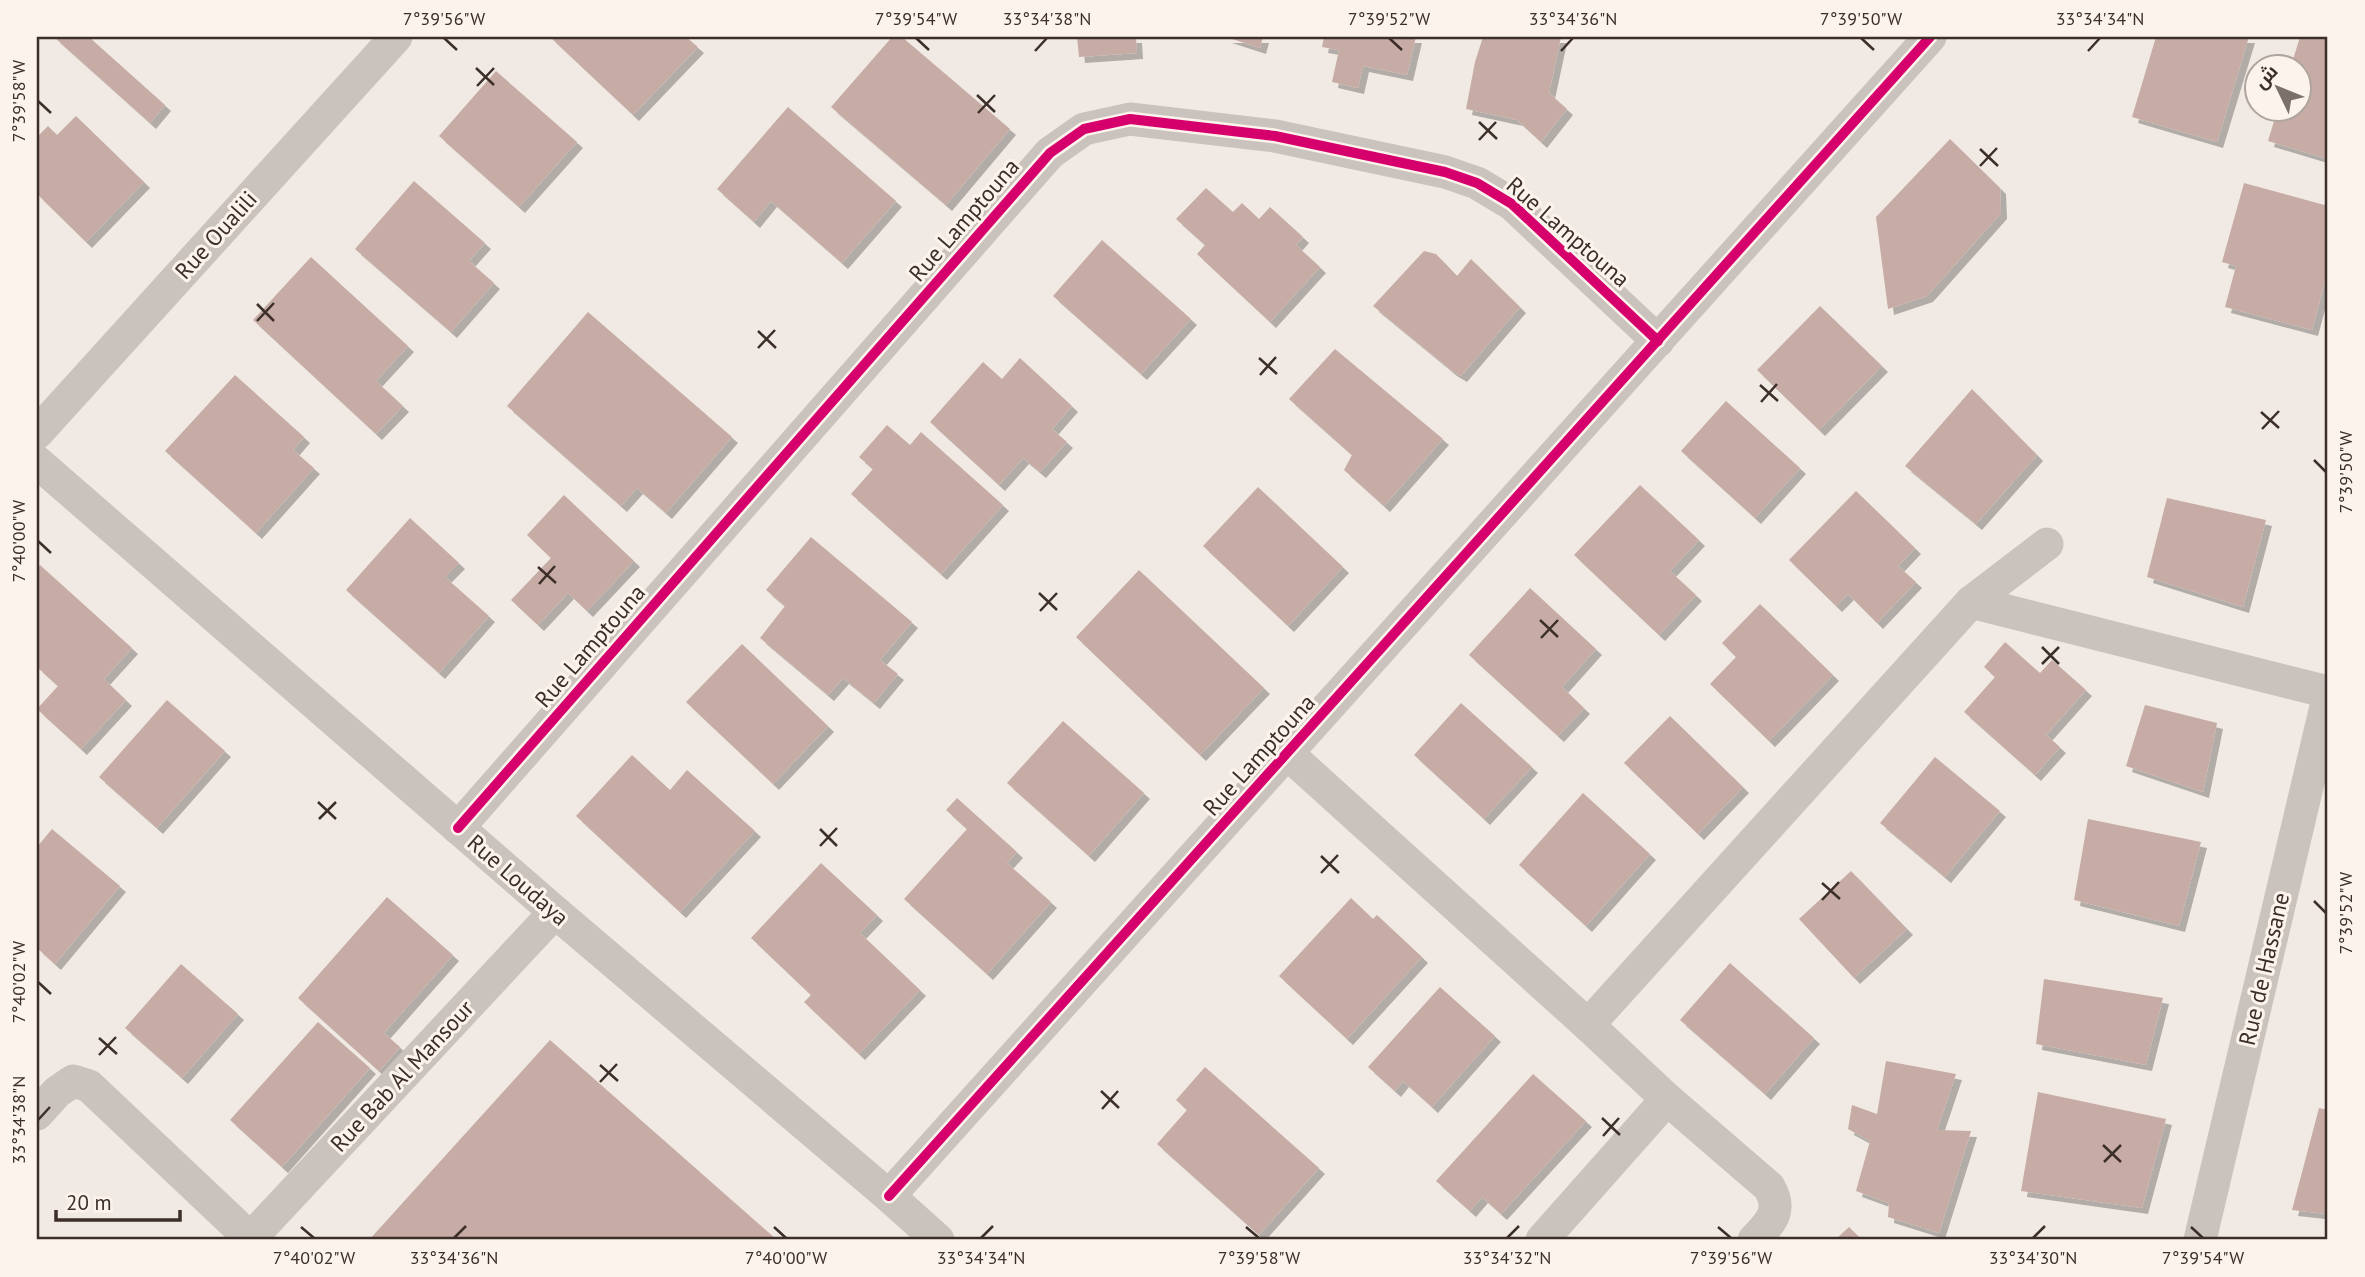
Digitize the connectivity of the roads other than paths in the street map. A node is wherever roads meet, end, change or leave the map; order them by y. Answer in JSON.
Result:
{"nodes":[{"id":1,"x":396,"y":37,"type":"edge"},
{"id":2,"x":1930,"y":37,"type":"edge"},
{"id":3,"x":1658,"y":341,"type":"junction"},
{"id":4,"x":37,"y":433,"type":"edge"},
{"id":5,"x":37,"y":462,"type":"edge"},
{"id":6,"x":2047,"y":544,"type":"dead end"},
{"id":7,"x":1971,"y":602,"type":"junction"},
{"id":8,"x":2328,"y":692,"type":"edge"},
{"id":9,"x":2328,"y":698,"type":"edge"},
{"id":10,"x":1288,"y":754,"type":"junction"},
{"id":11,"x":458,"y":828,"type":"junction"},
{"id":12,"x":555,"y":912,"type":"junction"},
{"id":13,"x":1588,"y":1025,"type":"junction"},
{"id":14,"x":1667,"y":1099,"type":"junction"},
{"id":15,"x":37,"y":1114,"type":"edge"},
{"id":16,"x":889,"y":1196,"type":"junction"},
{"id":17,"x":250,"y":1239,"type":"edge"},
{"id":18,"x":938,"y":1240,"type":"edge"},
{"id":19,"x":1542,"y":1240,"type":"edge"},
{"id":20,"x":1754,"y":1240,"type":"edge"},
{"id":21,"x":2200,"y":1240,"type":"edge"}],
"edges":[{"from":1,"to":4,"type":"street","name":"Rue Oualili"},
{"from":2,"to":3,"type":"street","name":"Rue Lamptouna"},
{"from":3,"to":10,"type":"street","name":"Rue Lamptouna"},
{"from":3,"to":11,"type":"street","name":"Rue Lamptouna"},
{"from":5,"to":11,"type":"street","name":"Rue Loudaya"},
{"from":6,"to":7,"type":"street"},
{"from":7,"to":8,"type":"street"},
{"from":7,"to":13,"type":"street"},
{"from":9,"to":21,"type":"street","name":"Rue de Hassane"},
{"from":10,"to":13,"type":"street"},
{"from":10,"to":16,"type":"street","name":"Rue Lamptouna"},
{"from":11,"to":12,"type":"street","name":"Rue Loudaya"},
{"from":12,"to":16,"type":"street","name":"Rue Loudaya"},
{"from":12,"to":17,"type":"street","name":"Rue Bab Al Mansour"},
{"from":13,"to":14,"type":"street"},
{"from":14,"to":19,"type":"street"},
{"from":14,"to":20,"type":"street"},
{"from":15,"to":17,"type":"street"},
{"from":16,"to":18,"type":"street","name":"Rue Loudaya"}]}
